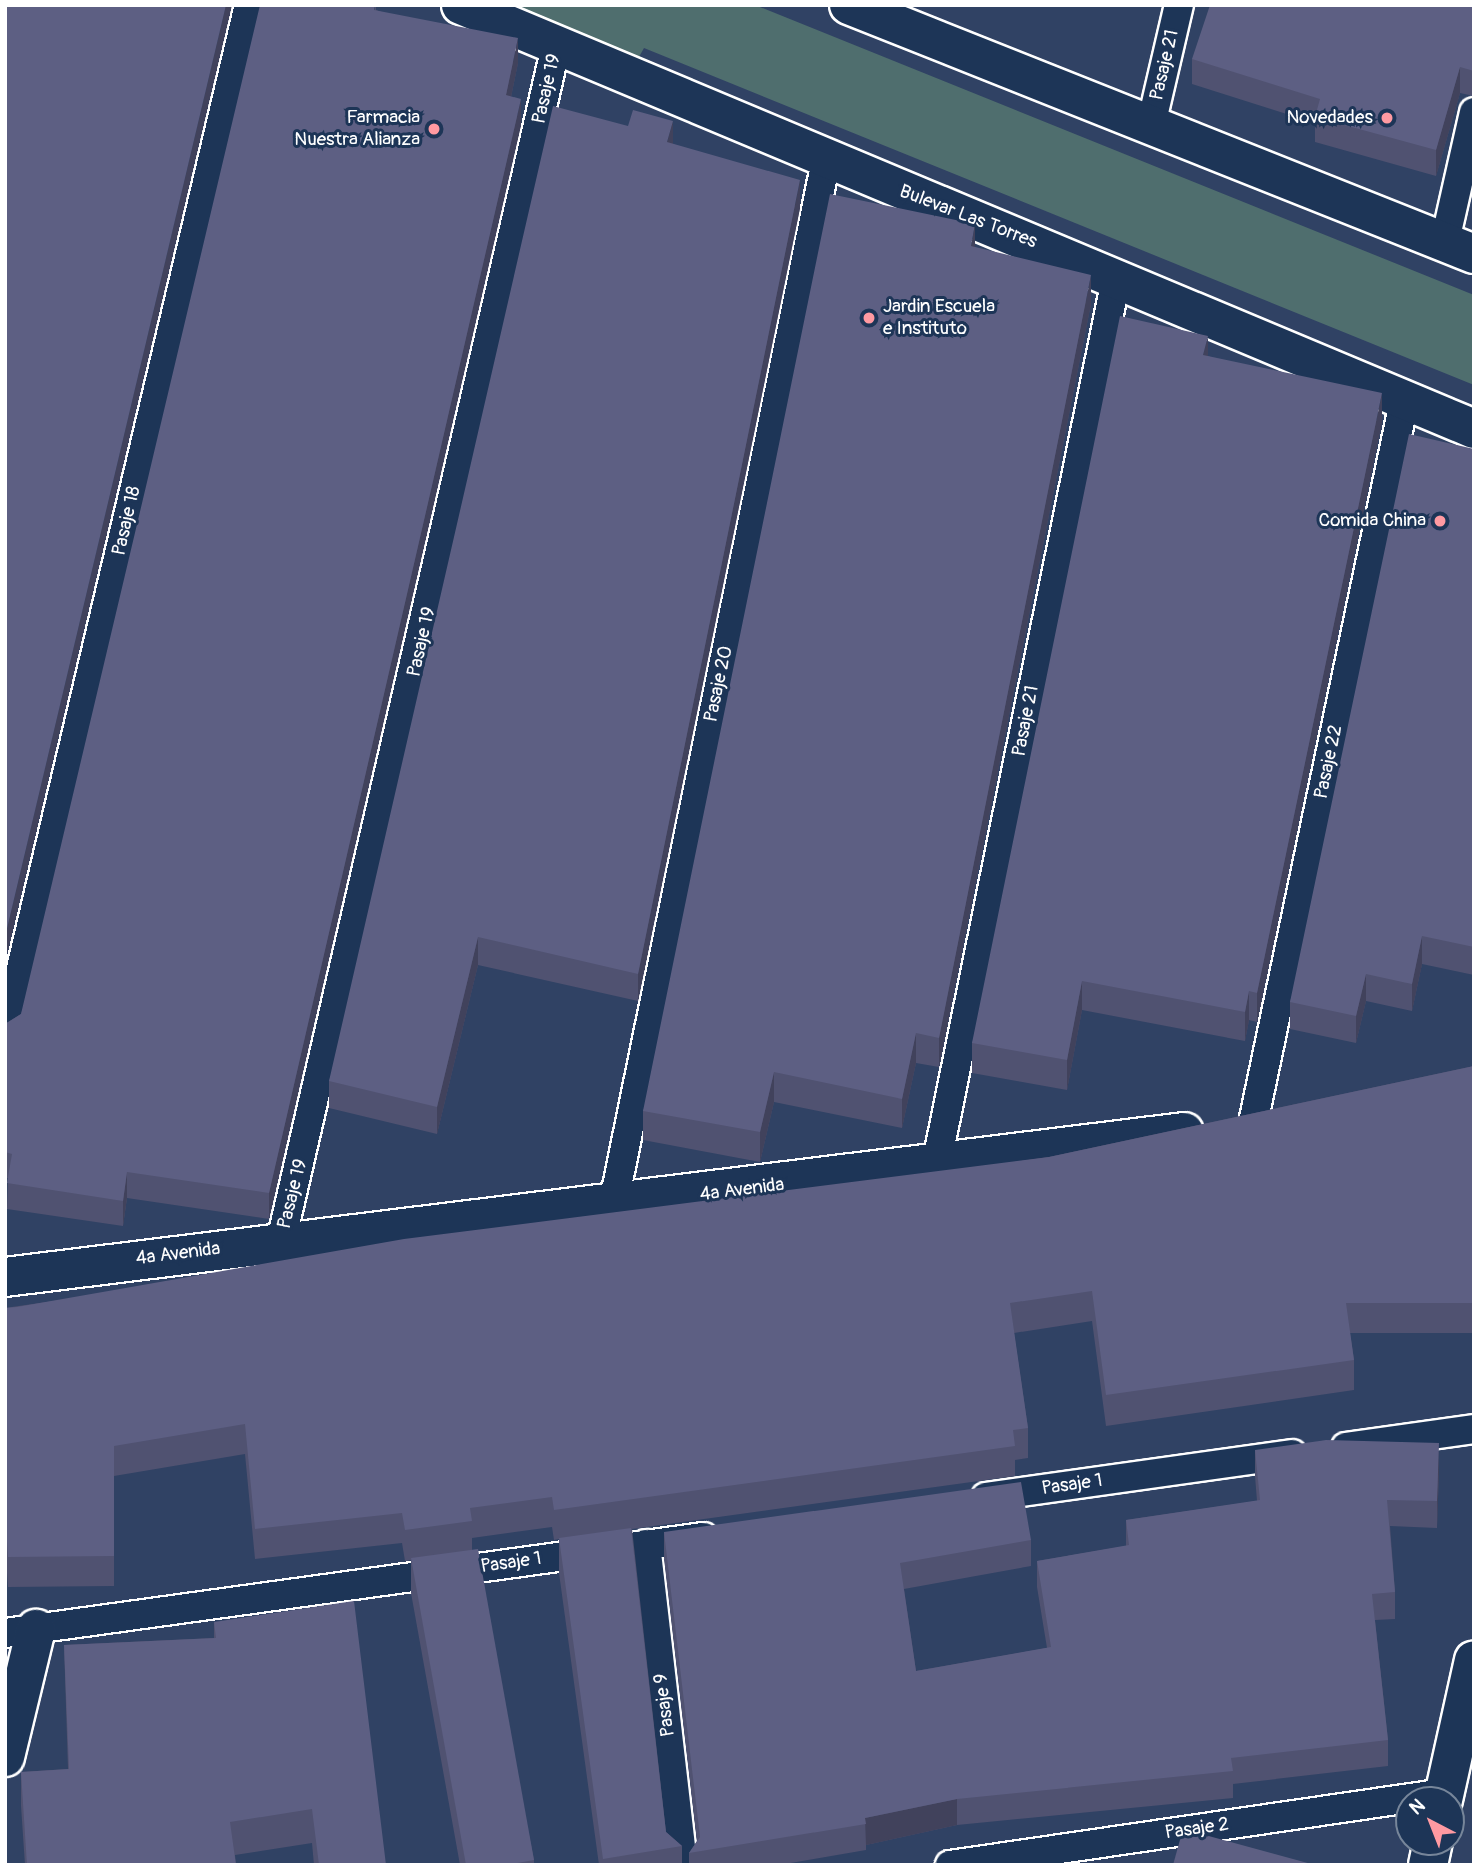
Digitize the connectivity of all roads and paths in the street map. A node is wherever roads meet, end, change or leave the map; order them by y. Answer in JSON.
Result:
{"nodes":[{"id":1,"x":249,"y":5,"type":"edge"},
{"id":2,"x":461,"y":5,"type":"edge"},
{"id":3,"x":1179,"y":5,"type":"edge"},
{"id":4,"x":863,"y":8,"type":"edge"},
{"id":5,"x":557,"y":42,"type":"junction"},
{"id":6,"x":1474,"y":111,"type":"edge"},
{"id":7,"x":1151,"y":125,"type":"junction"},
{"id":8,"x":826,"y":162,"type":"junction"},
{"id":9,"x":1459,"y":247,"type":"edge"},
{"id":10,"x":1117,"y":275,"type":"junction"},
{"id":11,"x":1404,"y":402,"type":"junction"},
{"id":12,"x":1474,"y":429,"type":"edge"},
{"id":13,"x":5,"y":1036,"type":"edge"},
{"id":14,"x":1292,"y":1115,"type":"edge"},
{"id":15,"x":1253,"y":1123,"type":"junction"},
{"id":16,"x":936,"y":1167,"type":"junction"},
{"id":17,"x":613,"y":1206,"type":"junction"},
{"id":18,"x":281,"y":1241,"type":"junction"},
{"id":19,"x":5,"y":1277,"type":"edge"},
{"id":20,"x":1474,"y":1429,"type":"edge"},
{"id":21,"x":963,"y":1500,"type":"edge"},
{"id":22,"x":729,"y":1533,"type":"edge"},
{"id":23,"x":646,"y":1544,"type":"junction"},
{"id":24,"x":21,"y":1631,"type":"edge"},
{"id":25,"x":1474,"y":1660,"type":"edge"},
{"id":26,"x":1466,"y":1726,"type":"edge"},
{"id":27,"x":5,"y":1758,"type":"edge"},
{"id":28,"x":1447,"y":1786,"type":"edge"},
{"id":29,"x":1395,"y":1803,"type":"edge"},
{"id":30,"x":1022,"y":1860,"type":"edge"},
{"id":31,"x":683,"y":1865,"type":"edge"},
{"id":32,"x":950,"y":1865,"type":"edge"}],
"edges":[{"from":1,"to":13,"type":"lane","name":"Pasaje 18"},
{"from":2,"to":5,"type":"street","name":"Bulevar Las Torres"},
{"from":3,"to":7,"type":"lane","name":"Pasaje 21"},
{"from":4,"to":7,"type":"street"},
{"from":5,"to":8,"type":"street","name":"Bulevar Las Torres"},
{"from":5,"to":18,"type":"lane","name":"Pasaje 19"},
{"from":6,"to":9,"type":"lane"},
{"from":7,"to":9,"type":"street"},
{"from":8,"to":10,"type":"street","name":"Bulevar Las Torres"},
{"from":8,"to":17,"type":"lane","name":"Pasaje 20"},
{"from":10,"to":11,"type":"street","name":"Bulevar Las Torres"},
{"from":10,"to":16,"type":"lane","name":"Pasaje 21"},
{"from":11,"to":12,"type":"street","name":"Bulevar Las Torres"},
{"from":11,"to":15,"type":"lane","name":"Pasaje 22"},
{"from":14,"to":15,"type":"street","name":"4a Avenida"},
{"from":15,"to":16,"type":"street","name":"4a Avenida"},
{"from":16,"to":17,"type":"street","name":"4a Avenida"},
{"from":17,"to":18,"type":"street","name":"4a Avenida"},
{"from":18,"to":19,"type":"street","name":"4a Avenida"},
{"from":20,"to":21,"type":"lane","name":"Pasaje 1"},
{"from":22,"to":23,"type":"lane","name":"Pasaje 1"},
{"from":23,"to":24,"type":"lane","name":"Pasaje 1"},
{"from":23,"to":31,"type":"lane","name":"Pasaje 9"},
{"from":24,"to":27,"type":"street"},
{"from":25,"to":26,"type":"street"},
{"from":26,"to":28,"type":"street"},
{"from":29,"to":30,"type":"lane","name":"Pasaje 2"},
{"from":30,"to":32,"type":"lane","name":"Pasaje 2"}]}
